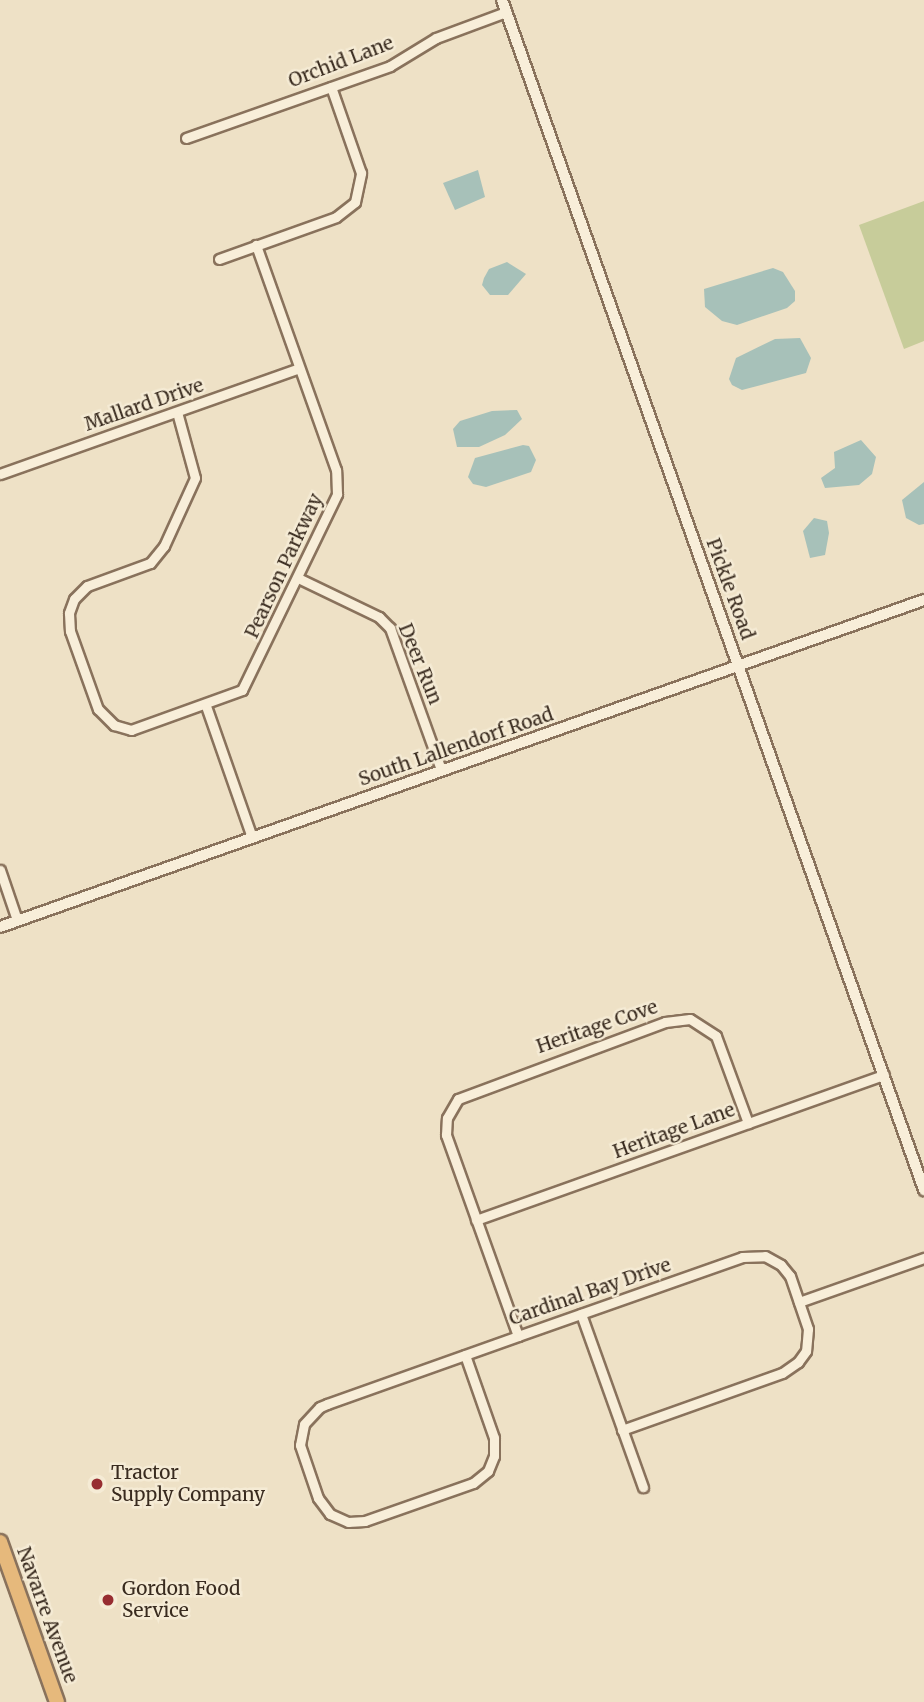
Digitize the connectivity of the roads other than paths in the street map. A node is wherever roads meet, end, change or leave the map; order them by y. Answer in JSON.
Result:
{"nodes":[{"id":1,"x":502,"y":0,"type":"edge"},
{"id":2,"x":506,"y":12,"type":"junction"},
{"id":3,"x":331,"y":87,"type":"junction"},
{"id":4,"x":186,"y":138,"type":"dead end"},
{"id":5,"x":256,"y":246,"type":"junction"},
{"id":6,"x":219,"y":259,"type":"dead end"},
{"id":7,"x":299,"y":368,"type":"junction"},
{"id":8,"x":177,"y":412,"type":"junction"},
{"id":9,"x":0,"y":474,"type":"edge"},
{"id":10,"x":298,"y":578,"type":"junction"},
{"id":11,"x":924,"y":600,"type":"edge"},
{"id":12,"x":739,"y":665,"type":"junction"},
{"id":13,"x":206,"y":706,"type":"junction"},
{"id":14,"x":441,"y":770,"type":"junction"},
{"id":15,"x":252,"y":837,"type":"junction"},
{"id":16,"x":0,"y":870,"type":"edge"},
{"id":17,"x":16,"y":920,"type":"junction"},
{"id":18,"x":0,"y":927,"type":"edge"},
{"id":19,"x":884,"y":1075,"type":"junction"},
{"id":20,"x":748,"y":1123,"type":"junction"},
{"id":21,"x":924,"y":1190,"type":"edge"},
{"id":22,"x":476,"y":1220,"type":"junction"},
{"id":23,"x":924,"y":1258,"type":"edge"},
{"id":24,"x":799,"y":1302,"type":"junction"},
{"id":25,"x":581,"y":1314,"type":"junction"},
{"id":26,"x":518,"y":1336,"type":"junction"},
{"id":27,"x":465,"y":1355,"type":"junction"},
{"id":28,"x":622,"y":1430,"type":"junction"},
{"id":29,"x":643,"y":1487,"type":"dead end"},
{"id":30,"x":0,"y":1542,"type":"edge"},
{"id":31,"x":57,"y":1702,"type":"edge"}],
"edges":[{"from":1,"to":2,"type":"street","name":"Pickle Road"},
{"from":2,"to":3,"type":"street","name":"Orchid Lane"},
{"from":2,"to":12,"type":"street","name":"Pickle Road"},
{"from":3,"to":4,"type":"street","name":"Orchid Lane"},
{"from":3,"to":5,"type":"street"},
{"from":5,"to":6,"type":"street"},
{"from":5,"to":7,"type":"street","name":"Pearson Parkway"},
{"from":7,"to":8,"type":"street","name":"Mallard Drive"},
{"from":7,"to":10,"type":"street","name":"Pearson Parkway"},
{"from":8,"to":9,"type":"street","name":"Mallard Drive"},
{"from":8,"to":13,"type":"street","name":"Pearson Parkway"},
{"from":10,"to":13,"type":"street","name":"Pearson Parkway"},
{"from":10,"to":14,"type":"street","name":"Deer Run"},
{"from":11,"to":12,"type":"street","name":"South Lallendorf Road"},
{"from":12,"to":14,"type":"street","name":"South Lallendorf Road"},
{"from":12,"to":19,"type":"street","name":"Pickle Road"},
{"from":13,"to":15,"type":"street"},
{"from":14,"to":15,"type":"street","name":"South Lallendorf Road"},
{"from":15,"to":17,"type":"street","name":"South Lallendorf Road"},
{"from":16,"to":17,"type":"street"},
{"from":17,"to":18,"type":"street","name":"South Lallendorf Road"},
{"from":19,"to":20,"type":"street","name":"Heritage Lane"},
{"from":19,"to":21,"type":"street","name":"Pickle Road"},
{"from":20,"to":22,"type":"street","name":"Heritage Lane"},
{"from":20,"to":22,"type":"street","name":"Heritage Cove"},
{"from":22,"to":26,"type":"street"},
{"from":23,"to":24,"type":"street"},
{"from":24,"to":25,"type":"street","name":"Cardinal Bay Drive"},
{"from":24,"to":28,"type":"street","name":"Cardinal Bay Drive"},
{"from":25,"to":26,"type":"street","name":"Cardinal Bay Drive"},
{"from":25,"to":28,"type":"street"},
{"from":26,"to":27,"type":"street","name":"Cardinal Bay Drive"},
{"from":27,"to":27,"type":"street","name":"Cardinal Bay Drive"},
{"from":28,"to":29,"type":"street"},
{"from":30,"to":31,"type":"highway","name":"Navarre Avenue"}]}
